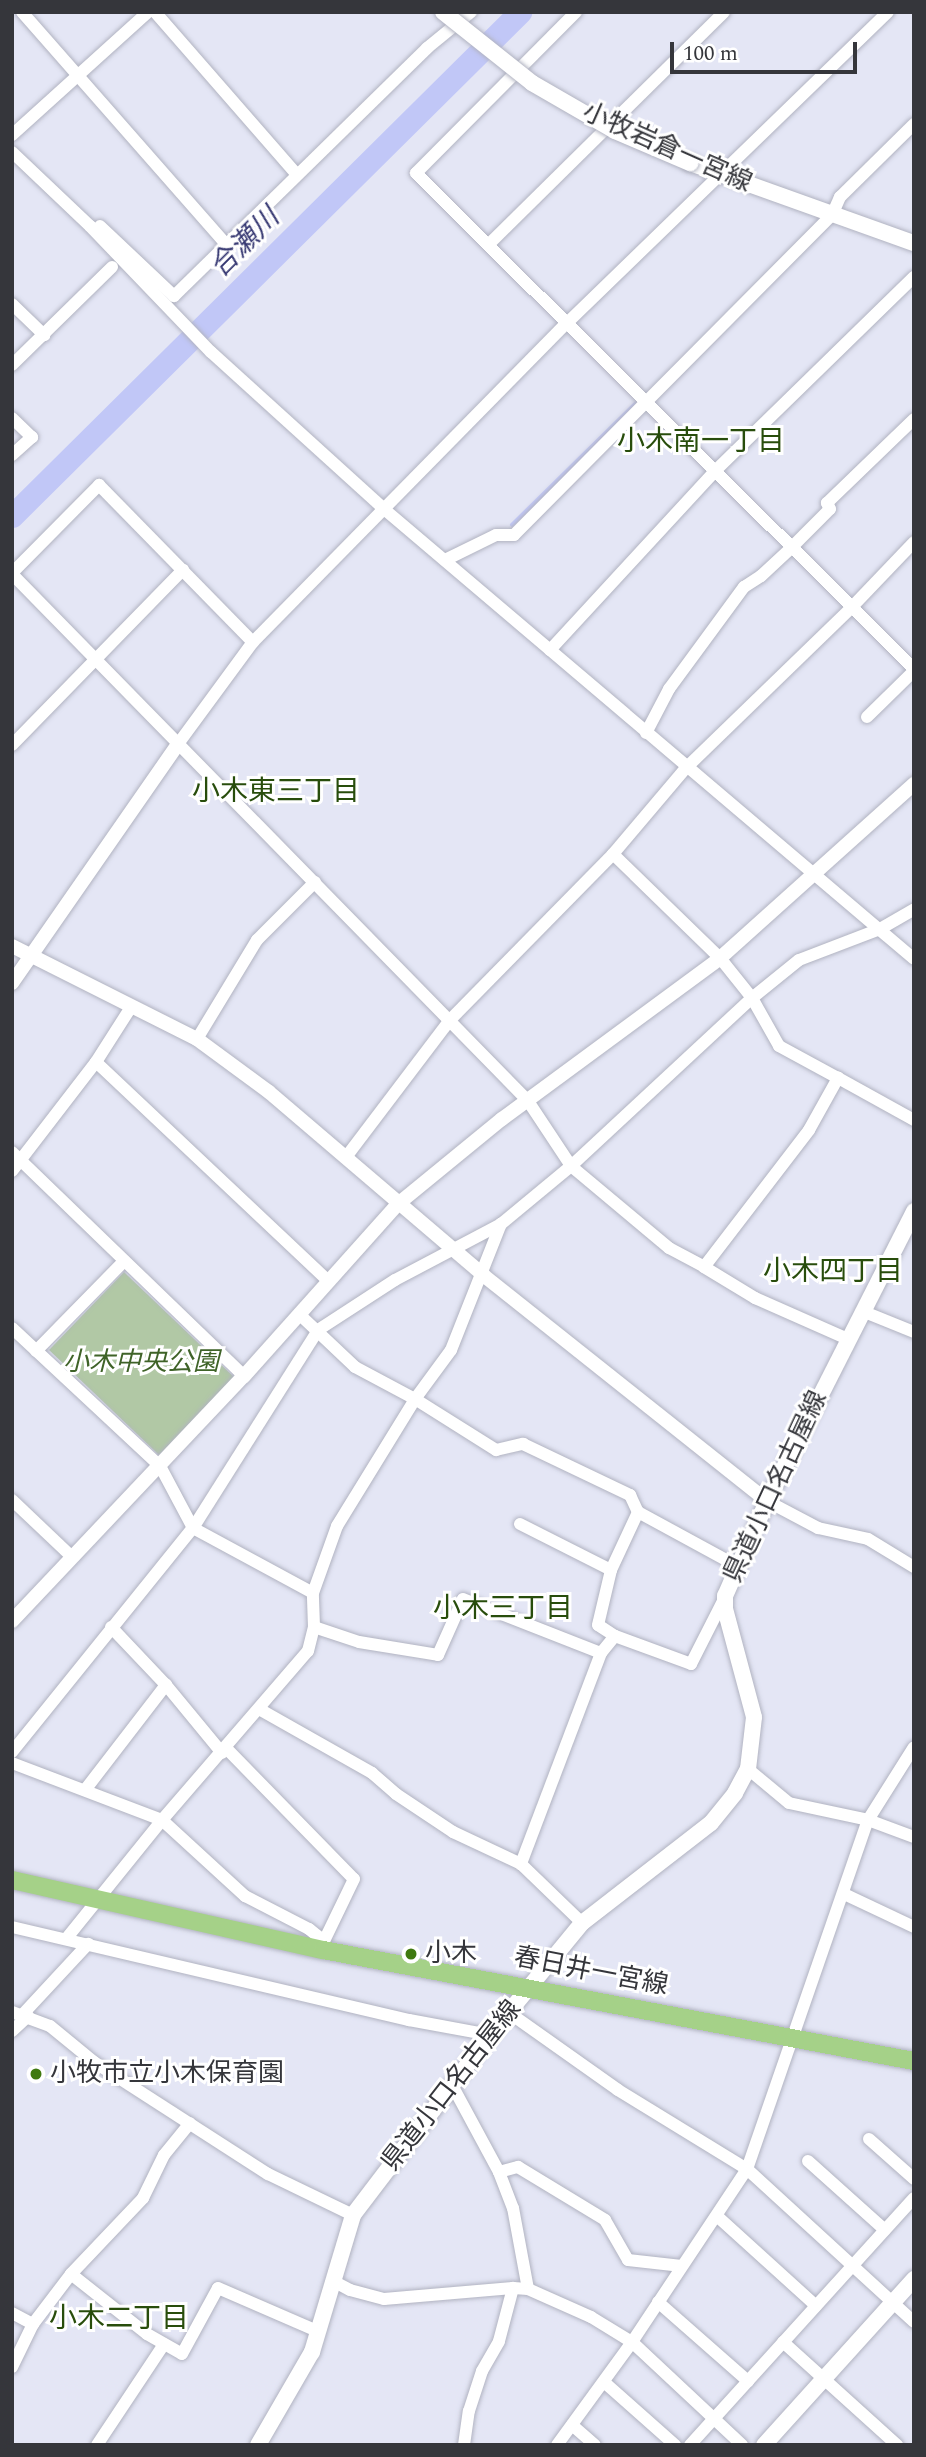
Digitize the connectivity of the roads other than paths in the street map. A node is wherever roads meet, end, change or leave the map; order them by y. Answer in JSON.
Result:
{"nodes":[{"id":1,"x":22,"y":12,"type":"edge"},
{"id":2,"x":148,"y":12,"type":"edge"},
{"id":3,"x":155,"y":12,"type":"edge"},
{"id":4,"x":443,"y":12,"type":"edge"},
{"id":5,"x":471,"y":12,"type":"edge"},
{"id":6,"x":576,"y":12,"type":"edge"},
{"id":7,"x":724,"y":12,"type":"edge"},
{"id":8,"x":888,"y":12,"type":"edge"},
{"id":9,"x":77,"y":76,"type":"junction"},
{"id":10,"x":914,"y":124,"type":"edge"},
{"id":11,"x":12,"y":135,"type":"edge"},
{"id":12,"x":12,"y":152,"type":"edge"},
{"id":13,"x":297,"y":174,"type":"junction"},
{"id":14,"x":718,"y":175,"type":"junction"},
{"id":15,"x":832,"y":215,"type":"junction"},
{"id":16,"x":90,"y":226,"type":"junction"},
{"id":17,"x":914,"y":243,"type":"edge"},
{"id":18,"x":489,"y":244,"type":"junction"},
{"id":19,"x":227,"y":245,"type":"junction"},
{"id":20,"x":112,"y":267,"type":"dead end"},
{"id":21,"x":914,"y":277,"type":"edge"},
{"id":22,"x":12,"y":304,"type":"edge"},
{"id":23,"x":568,"y":323,"type":"junction"},
{"id":24,"x":44,"y":335,"type":"junction"},
{"id":25,"x":12,"y":365,"type":"edge"},
{"id":26,"x":646,"y":401,"type":"junction"},
{"id":27,"x":12,"y":418,"type":"edge"},
{"id":28,"x":914,"y":419,"type":"edge"},
{"id":29,"x":12,"y":455,"type":"edge"},
{"id":30,"x":715,"y":471,"type":"junction"},
{"id":31,"x":384,"y":509,"type":"junction"},
{"id":32,"x":912,"y":547,"type":"edge"},
{"id":33,"x":791,"y":548,"type":"junction"},
{"id":34,"x":445,"y":560,"type":"junction"},
{"id":35,"x":183,"y":570,"type":"junction"},
{"id":36,"x":12,"y":573,"type":"edge"},
{"id":37,"x":851,"y":608,"type":"junction"},
{"id":38,"x":253,"y":642,"type":"junction"},
{"id":39,"x":550,"y":650,"type":"junction"},
{"id":40,"x":94,"y":660,"type":"junction"},
{"id":41,"x":914,"y":670,"type":"edge"},
{"id":42,"x":867,"y":717,"type":"dead end"},
{"id":43,"x":646,"y":733,"type":"junction"},
{"id":44,"x":178,"y":744,"type":"junction"},
{"id":45,"x":12,"y":745,"type":"edge"},
{"id":46,"x":686,"y":768,"type":"junction"},
{"id":47,"x":914,"y":784,"type":"edge"},
{"id":48,"x":613,"y":854,"type":"junction"},
{"id":49,"x":816,"y":875,"type":"junction"},
{"id":50,"x":315,"y":883,"type":"junction"},
{"id":51,"x":914,"y":908,"type":"edge"},
{"id":52,"x":880,"y":929,"type":"junction"},
{"id":53,"x":12,"y":946,"type":"edge"},
{"id":54,"x":31,"y":954,"type":"junction"},
{"id":55,"x":720,"y":958,"type":"junction"},
{"id":56,"x":914,"y":958,"type":"edge"},
{"id":57,"x":12,"y":983,"type":"edge"},
{"id":58,"x":752,"y":998,"type":"junction"},
{"id":59,"x":131,"y":1007,"type":"junction"},
{"id":60,"x":450,"y":1020,"type":"junction"},
{"id":61,"x":197,"y":1039,"type":"junction"},
{"id":62,"x":96,"y":1062,"type":"junction"},
{"id":63,"x":838,"y":1078,"type":"junction"},
{"id":64,"x":528,"y":1101,"type":"junction"},
{"id":65,"x":914,"y":1120,"type":"edge"},
{"id":66,"x":346,"y":1157,"type":"junction"},
{"id":67,"x":15,"y":1161,"type":"edge"},
{"id":68,"x":571,"y":1166,"type":"junction"},
{"id":69,"x":398,"y":1204,"type":"junction"},
{"id":70,"x":914,"y":1212,"type":"edge"},
{"id":71,"x":501,"y":1224,"type":"junction"},
{"id":72,"x":453,"y":1249,"type":"junction"},
{"id":73,"x":124,"y":1261,"type":"junction"},
{"id":74,"x":704,"y":1266,"type":"junction"},
{"id":75,"x":483,"y":1275,"type":"junction"},
{"id":76,"x":328,"y":1281,"type":"junction"},
{"id":77,"x":862,"y":1311,"type":"junction"},
{"id":78,"x":299,"y":1314,"type":"junction"},
{"id":79,"x":12,"y":1328,"type":"edge"},
{"id":80,"x":318,"y":1330,"type":"junction"},
{"id":81,"x":914,"y":1332,"type":"edge"},
{"id":82,"x":848,"y":1339,"type":"junction"},
{"id":83,"x":36,"y":1351,"type":"junction"},
{"id":84,"x":244,"y":1376,"type":"junction"},
{"id":85,"x":415,"y":1399,"type":"junction"},
{"id":86,"x":160,"y":1466,"type":"junction"},
{"id":87,"x":12,"y":1500,"type":"edge"},
{"id":88,"x":767,"y":1501,"type":"junction"},
{"id":89,"x":638,"y":1511,"type":"junction"},
{"id":90,"x":520,"y":1524,"type":"dead end"},
{"id":91,"x":193,"y":1528,"type":"junction"},
{"id":92,"x":72,"y":1557,"type":"junction"},
{"id":93,"x":737,"y":1566,"type":"junction"},
{"id":94,"x":914,"y":1567,"type":"edge"},
{"id":95,"x":611,"y":1570,"type":"junction"},
{"id":96,"x":313,"y":1594,"type":"junction"},
{"id":97,"x":725,"y":1596,"type":"junction"},
{"id":98,"x":12,"y":1621,"type":"edge"},
{"id":99,"x":111,"y":1626,"type":"junction"},
{"id":100,"x":314,"y":1627,"type":"junction"},
{"id":101,"x":615,"y":1636,"type":"junction"},
{"id":102,"x":601,"y":1653,"type":"junction"},
{"id":103,"x":166,"y":1685,"type":"junction"},
{"id":104,"x":259,"y":1709,"type":"junction"},
{"id":105,"x":914,"y":1747,"type":"edge"},
{"id":106,"x":224,"y":1750,"type":"junction"},
{"id":107,"x":12,"y":1752,"type":"edge"},
{"id":108,"x":12,"y":1763,"type":"edge"},
{"id":109,"x":748,"y":1769,"type":"junction"},
{"id":110,"x":85,"y":1790,"type":"junction"},
{"id":111,"x":162,"y":1820,"type":"junction"},
{"id":112,"x":868,"y":1820,"type":"junction"},
{"id":113,"x":914,"y":1837,"type":"edge"},
{"id":114,"x":521,"y":1864,"type":"junction"},
{"id":115,"x":12,"y":1880,"type":"edge"},
{"id":116,"x":844,"y":1894,"type":"junction"},
{"id":117,"x":98,"y":1900,"type":"junction"},
{"id":118,"x":582,"y":1923,"type":"junction"},
{"id":119,"x":12,"y":1927,"type":"edge"},
{"id":120,"x":914,"y":1927,"type":"edge"},
{"id":121,"x":66,"y":1939,"type":"junction"},
{"id":122,"x":88,"y":1944,"type":"junction"},
{"id":123,"x":323,"y":1945,"type":"junction"},
{"id":124,"x":529,"y":1987,"type":"junction"},
{"id":125,"x":508,"y":2012,"type":"junction"},
{"id":126,"x":21,"y":2014,"type":"edge"},
{"id":127,"x":12,"y":2031,"type":"edge"},
{"id":128,"x":490,"y":2035,"type":"junction"},
{"id":129,"x":794,"y":2038,"type":"junction"},
{"id":130,"x":914,"y":2061,"type":"edge"},
{"id":131,"x":452,"y":2085,"type":"junction"},
{"id":132,"x":190,"y":2123,"type":"junction"},
{"id":133,"x":869,"y":2139,"type":"dead end"},
{"id":134,"x":808,"y":2161,"type":"dead end"},
{"id":135,"x":747,"y":2169,"type":"junction"},
{"id":136,"x":499,"y":2172,"type":"junction"},
{"id":137,"x":914,"y":2179,"type":"edge"},
{"id":138,"x":914,"y":2198,"type":"edge"},
{"id":139,"x":353,"y":2215,"type":"junction"},
{"id":140,"x":718,"y":2217,"type":"junction"},
{"id":141,"x":885,"y":2230,"type":"junction"},
{"id":142,"x":852,"y":2265,"type":"junction"},
{"id":143,"x":682,"y":2266,"type":"junction"},
{"id":144,"x":71,"y":2274,"type":"junction"},
{"id":145,"x":914,"y":2279,"type":"edge"},
{"id":146,"x":333,"y":2281,"type":"junction"},
{"id":147,"x":513,"y":2288,"type":"junction"},
{"id":148,"x":528,"y":2289,"type":"junction"},
{"id":149,"x":658,"y":2302,"type":"junction"},
{"id":150,"x":893,"y":2302,"type":"junction"},
{"id":151,"x":816,"y":2306,"type":"junction"},
{"id":152,"x":12,"y":2313,"type":"edge"},
{"id":153,"x":914,"y":2322,"type":"edge"},
{"id":154,"x":33,"y":2324,"type":"junction"},
{"id":155,"x":319,"y":2332,"type":"junction"},
{"id":156,"x":632,"y":2342,"type":"junction"},
{"id":157,"x":783,"y":2342,"type":"junction"},
{"id":158,"x":164,"y":2344,"type":"junction"},
{"id":159,"x":12,"y":2367,"type":"edge"},
{"id":160,"x":824,"y":2378,"type":"junction"},
{"id":161,"x":748,"y":2381,"type":"junction"},
{"id":162,"x":604,"y":2382,"type":"junction"},
{"id":163,"x":714,"y":2419,"type":"junction"},
{"id":164,"x":572,"y":2425,"type":"junction"},
{"id":165,"x":97,"y":2445,"type":"edge"},
{"id":166,"x":258,"y":2445,"type":"edge"},
{"id":167,"x":464,"y":2445,"type":"edge"},
{"id":168,"x":557,"y":2445,"type":"edge"},
{"id":169,"x":595,"y":2445,"type":"edge"},
{"id":170,"x":675,"y":2445,"type":"edge"},
{"id":171,"x":690,"y":2445,"type":"edge"},
{"id":172,"x":742,"y":2445,"type":"edge"},
{"id":173,"x":764,"y":2445,"type":"edge"},
{"id":174,"x":897,"y":2445,"type":"edge"}],
"edges":[{"from":1,"to":9,"type":"street"},
{"from":2,"to":9,"type":"street"},
{"from":3,"to":13,"type":"street"},
{"from":4,"to":14,"type":"main road","name":"小牧岩倉一宮線","bridge":true},
{"from":5,"to":13,"type":"street"},
{"from":6,"to":18,"type":"street"},
{"from":7,"to":18,"type":"street"},
{"from":8,"to":14,"type":"street"},
{"from":9,"to":11,"type":"street"},
{"from":9,"to":19,"type":"street"},
{"from":10,"to":15,"type":"street"},
{"from":12,"to":16,"type":"street"},
{"from":13,"to":19,"type":"street"},
{"from":14,"to":15,"type":"main road","name":"小牧岩倉一宮線"},
{"from":14,"to":23,"type":"street"},
{"from":15,"to":17,"type":"main road","name":"小牧岩倉一宮線"},
{"from":15,"to":26,"type":"street"},
{"from":16,"to":19,"type":"street"},
{"from":16,"to":31,"type":"street"},
{"from":18,"to":23,"type":"street"},
{"from":20,"to":24,"type":"street"},
{"from":21,"to":30,"type":"street"},
{"from":22,"to":24,"type":"street"},
{"from":23,"to":26,"type":"street"},
{"from":23,"to":31,"type":"street"},
{"from":24,"to":25,"type":"street"},
{"from":26,"to":30,"type":"street"},
{"from":26,"to":34,"type":"street"},
{"from":27,"to":29,"type":"street"},
{"from":28,"to":33,"type":"street"},
{"from":30,"to":33,"type":"street"},
{"from":30,"to":39,"type":"street"},
{"from":31,"to":34,"type":"street"},
{"from":31,"to":38,"type":"street"},
{"from":32,"to":37,"type":"street"},
{"from":33,"to":37,"type":"street"},
{"from":33,"to":43,"type":"street"},
{"from":34,"to":39,"type":"street"},
{"from":35,"to":36,"type":"street"},
{"from":35,"to":38,"type":"street"},
{"from":35,"to":40,"type":"street"},
{"from":36,"to":40,"type":"street"},
{"from":37,"to":41,"type":"street"},
{"from":37,"to":46,"type":"street"},
{"from":38,"to":44,"type":"street"},
{"from":39,"to":43,"type":"street"},
{"from":40,"to":44,"type":"street"},
{"from":40,"to":45,"type":"street"},
{"from":41,"to":42,"type":"street"},
{"from":43,"to":46,"type":"street"},
{"from":44,"to":50,"type":"street"},
{"from":44,"to":54,"type":"street"},
{"from":46,"to":48,"type":"street"},
{"from":46,"to":49,"type":"street"},
{"from":47,"to":49,"type":"street"},
{"from":48,"to":55,"type":"street"},
{"from":48,"to":60,"type":"street"},
{"from":49,"to":52,"type":"street"},
{"from":49,"to":55,"type":"street"},
{"from":50,"to":60,"type":"street"},
{"from":50,"to":61,"type":"street"},
{"from":51,"to":52,"type":"street"},
{"from":52,"to":56,"type":"street"},
{"from":52,"to":58,"type":"street"},
{"from":53,"to":54,"type":"street"},
{"from":54,"to":57,"type":"street"},
{"from":54,"to":59,"type":"street"},
{"from":55,"to":58,"type":"street"},
{"from":55,"to":64,"type":"street"},
{"from":58,"to":63,"type":"street"},
{"from":58,"to":68,"type":"street"},
{"from":59,"to":61,"type":"street"},
{"from":59,"to":62,"type":"street"},
{"from":60,"to":64,"type":"street"},
{"from":60,"to":66,"type":"street"},
{"from":61,"to":66,"type":"street"},
{"from":62,"to":67,"type":"street"},
{"from":62,"to":76,"type":"street"},
{"from":63,"to":65,"type":"street"},
{"from":63,"to":74,"type":"street"},
{"from":64,"to":68,"type":"street"},
{"from":64,"to":69,"type":"street"},
{"from":66,"to":69,"type":"street"},
{"from":67,"to":73,"type":"street"},
{"from":68,"to":71,"type":"street"},
{"from":68,"to":74,"type":"street"},
{"from":69,"to":72,"type":"street"},
{"from":69,"to":76,"type":"street"},
{"from":70,"to":77,"type":"main road","name":"県道小口名古屋線"},
{"from":71,"to":72,"type":"street"},
{"from":71,"to":75,"type":"street"},
{"from":72,"to":75,"type":"street"},
{"from":72,"to":80,"type":"street"},
{"from":73,"to":83,"type":"street"},
{"from":73,"to":84,"type":"street"},
{"from":74,"to":82,"type":"street"},
{"from":75,"to":85,"type":"street"},
{"from":75,"to":88,"type":"street"},
{"from":76,"to":78,"type":"street"},
{"from":77,"to":81,"type":"street"},
{"from":77,"to":82,"type":"main road","name":"県道小口名古屋線"},
{"from":78,"to":80,"type":"street"},
{"from":78,"to":84,"type":"street"},
{"from":79,"to":83,"type":"street"},
{"from":80,"to":85,"type":"street"},
{"from":80,"to":91,"type":"street"},
{"from":82,"to":88,"type":"main road","name":"県道小口名古屋線"},
{"from":83,"to":86,"type":"street"},
{"from":84,"to":86,"type":"street"},
{"from":85,"to":89,"type":"street"},
{"from":85,"to":96,"type":"street"},
{"from":86,"to":91,"type":"street"},
{"from":86,"to":92,"type":"street"},
{"from":87,"to":92,"type":"street"},
{"from":88,"to":93,"type":"main road","name":"県道小口名古屋線"},
{"from":88,"to":94,"type":"street"},
{"from":89,"to":93,"type":"street"},
{"from":89,"to":95,"type":"street"},
{"from":90,"to":95,"type":"street"},
{"from":91,"to":96,"type":"street"},
{"from":91,"to":99,"type":"street"},
{"from":92,"to":98,"type":"street"},
{"from":93,"to":97,"type":"main road","name":"県道小口名古屋線"},
{"from":95,"to":101,"type":"street"},
{"from":96,"to":100,"type":"street"},
{"from":97,"to":101,"type":"street"},
{"from":97,"to":109,"type":"main road","name":"県道小口名古屋線"},
{"from":99,"to":103,"type":"street"},
{"from":99,"to":107,"type":"street"},
{"from":100,"to":102,"type":"street"},
{"from":100,"to":104,"type":"street"},
{"from":101,"to":102,"type":"street"},
{"from":102,"to":114,"type":"street"},
{"from":103,"to":106,"type":"street"},
{"from":103,"to":110,"type":"street"},
{"from":104,"to":106,"type":"street"},
{"from":104,"to":114,"type":"street"},
{"from":105,"to":112,"type":"street"},
{"from":106,"to":111,"type":"street"},
{"from":106,"to":123,"type":"street"},
{"from":108,"to":110,"type":"street"},
{"from":109,"to":112,"type":"street"},
{"from":109,"to":118,"type":"main road","name":"県道小口名古屋線"},
{"from":110,"to":111,"type":"street"},
{"from":111,"to":117,"type":"street"},
{"from":111,"to":123,"type":"street"},
{"from":112,"to":113,"type":"street"},
{"from":112,"to":116,"type":"street"},
{"from":114,"to":118,"type":"street"},
{"from":115,"to":117,"type":"main road","name":"春日井一宮線"},
{"from":116,"to":120,"type":"street"},
{"from":116,"to":129,"type":"street"},
{"from":117,"to":121,"type":"street"},
{"from":117,"to":123,"type":"main road","name":"春日井一宮線"},
{"from":118,"to":124,"type":"main road","name":"県道小口名古屋線"},
{"from":119,"to":121,"type":"street"},
{"from":121,"to":122,"type":"street"},
{"from":122,"to":126,"type":"street"},
{"from":122,"to":128,"type":"street"},
{"from":123,"to":124,"type":"main road","name":"春日井一宮線"},
{"from":124,"to":125,"type":"main road","name":"県道小口名古屋線"},
{"from":124,"to":129,"type":"main road","name":"春日井一宮線"},
{"from":125,"to":128,"type":"main road","name":"県道小口名古屋線"},
{"from":125,"to":135,"type":"street"},
{"from":126,"to":127,"type":"street"},
{"from":126,"to":132,"type":"street"},
{"from":128,"to":131,"type":"main road","name":"県道小口名古屋線"},
{"from":129,"to":130,"type":"main road","name":"春日井一宮線"},
{"from":129,"to":135,"type":"street"},
{"from":131,"to":136,"type":"street"},
{"from":131,"to":139,"type":"main road","name":"県道小口名古屋線"},
{"from":132,"to":139,"type":"street"},
{"from":132,"to":144,"type":"street"},
{"from":133,"to":137,"type":"street"},
{"from":134,"to":141,"type":"street"},
{"from":135,"to":140,"type":"street"},
{"from":135,"to":142,"type":"street"},
{"from":136,"to":143,"type":"street"},
{"from":136,"to":148,"type":"street"},
{"from":138,"to":141,"type":"street"},
{"from":139,"to":146,"type":"main road","name":"県道小口名古屋線"},
{"from":140,"to":143,"type":"street"},
{"from":140,"to":151,"type":"street"},
{"from":141,"to":142,"type":"street"},
{"from":142,"to":150,"type":"street"},
{"from":142,"to":151,"type":"street"},
{"from":143,"to":149,"type":"street"},
{"from":144,"to":154,"type":"street"},
{"from":144,"to":158,"type":"street"},
{"from":145,"to":150,"type":"main road"},
{"from":146,"to":147,"type":"street"},
{"from":146,"to":155,"type":"main road","name":"県道小口名古屋線"},
{"from":147,"to":148,"type":"street"},
{"from":147,"to":167,"type":"street"},
{"from":148,"to":156,"type":"street"},
{"from":149,"to":156,"type":"street"},
{"from":149,"to":161,"type":"street"},
{"from":150,"to":153,"type":"street"},
{"from":150,"to":160,"type":"main road"},
{"from":151,"to":157,"type":"street"},
{"from":152,"to":154,"type":"street"},
{"from":154,"to":159,"type":"street"},
{"from":155,"to":158,"type":"street"},
{"from":155,"to":166,"type":"main road","name":"県道小口名古屋線"},
{"from":156,"to":162,"type":"street"},
{"from":156,"to":163,"type":"street"},
{"from":157,"to":160,"type":"street"},
{"from":157,"to":161,"type":"street"},
{"from":158,"to":165,"type":"street"},
{"from":160,"to":173,"type":"main road"},
{"from":160,"to":174,"type":"street"},
{"from":161,"to":163,"type":"street"},
{"from":162,"to":164,"type":"street"},
{"from":162,"to":170,"type":"street"},
{"from":163,"to":171,"type":"street"},
{"from":163,"to":172,"type":"street"},
{"from":164,"to":168,"type":"street"},
{"from":164,"to":169,"type":"street"}]}
